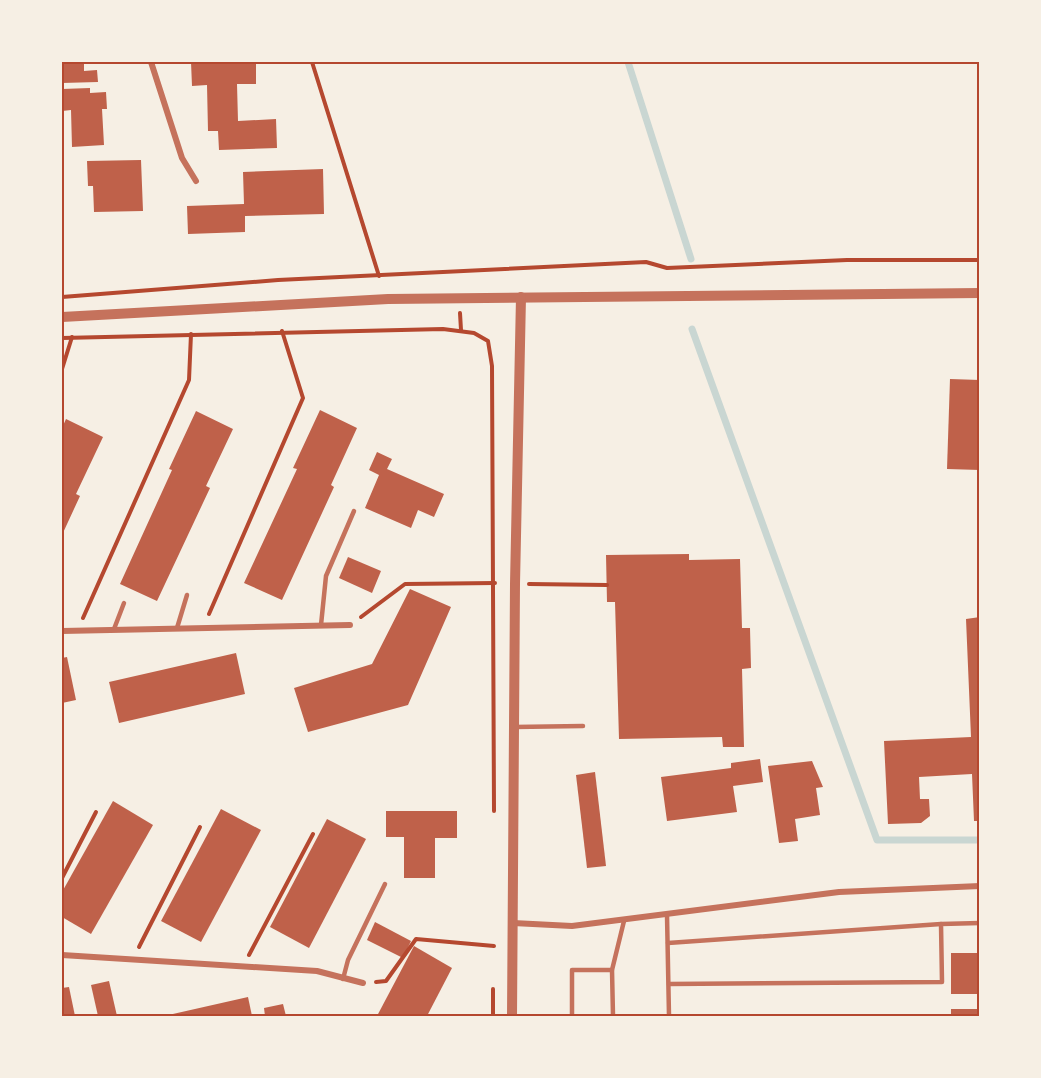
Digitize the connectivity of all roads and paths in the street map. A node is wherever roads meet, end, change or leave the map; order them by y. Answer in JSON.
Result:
{"nodes":[{"id":1,"x":151,"y":62,"type":"edge"},
{"id":2,"x":312,"y":62,"type":"edge"},
{"id":3,"x":196,"y":181,"type":"dead end"},
{"id":4,"x":980,"y":260,"type":"edge"},
{"id":5,"x":379,"y":276,"type":"junction"},
{"id":6,"x":980,"y":293,"type":"edge"},
{"id":7,"x":62,"y":297,"type":"edge"},
{"id":8,"x":521,"y":297,"type":"junction"},
{"id":9,"x":62,"y":317,"type":"edge"},
{"id":10,"x":282,"y":331,"type":"junction"},
{"id":11,"x":191,"y":334,"type":"junction"},
{"id":12,"x":72,"y":337,"type":"junction"},
{"id":13,"x":62,"y":338,"type":"edge"},
{"id":14,"x":62,"y":369,"type":"edge"},
{"id":15,"x":354,"y":511,"type":"dead end"},
{"id":16,"x":493,"y":583,"type":"junction"},
{"id":17,"x":515,"y":584,"type":"junction"},
{"id":18,"x":607,"y":585,"type":"dead end"},
{"id":19,"x":187,"y":596,"type":"dead end"},
{"id":20,"x":124,"y":603,"type":"dead end"},
{"id":21,"x":321,"y":625,"type":"junction"},
{"id":22,"x":350,"y":625,"type":"joint"},
{"id":23,"x":177,"y":627,"type":"junction"},
{"id":24,"x":209,"y":627,"type":"junction"},
{"id":25,"x":114,"y":629,"type":"junction"},
{"id":26,"x":82,"y":630,"type":"junction"},
{"id":27,"x":62,"y":631,"type":"edge"},
{"id":28,"x":584,"y":726,"type":"dead end"},
{"id":29,"x":514,"y":728,"type":"junction"},
{"id":30,"x":96,"y":812,"type":"dead end"},
{"id":31,"x":494,"y":816,"type":"dead end"},
{"id":32,"x":200,"y":827,"type":"dead end"},
{"id":33,"x":314,"y":834,"type":"dead end"},
{"id":34,"x":62,"y":878,"type":"edge"},
{"id":35,"x":385,"y":884,"type":"dead end"},
{"id":36,"x":980,"y":886,"type":"edge"},
{"id":37,"x":667,"y":915,"type":"junction"},
{"id":38,"x":624,"y":921,"type":"junction"},
{"id":39,"x":513,"y":923,"type":"junction"},
{"id":40,"x":980,"y":923,"type":"edge"},
{"id":41,"x":941,"y":924,"type":"junction"},
{"id":42,"x":668,"y":943,"type":"junction"},
{"id":43,"x":494,"y":946,"type":"dead end"},
{"id":44,"x":62,"y":955,"type":"edge"},
{"id":45,"x":139,"y":960,"type":"junction"},
{"id":46,"x":248,"y":966,"type":"junction"},
{"id":47,"x":612,"y":970,"type":"junction"},
{"id":48,"x":343,"y":979,"type":"junction"},
{"id":49,"x":363,"y":983,"type":"joint"},
{"id":50,"x":669,"y":984,"type":"junction"},
{"id":51,"x":512,"y":1017,"type":"edge"},
{"id":52,"x":572,"y":1017,"type":"edge"},
{"id":53,"x":613,"y":1017,"type":"edge"},
{"id":54,"x":669,"y":1017,"type":"edge"}],
"edges":[{"from":1,"to":3,"type":"street"},
{"from":2,"to":5,"type":"path"},
{"from":4,"to":5,"type":"path"},
{"from":5,"to":7,"type":"path"},
{"from":6,"to":8,"type":"street"},
{"from":8,"to":9,"type":"street"},
{"from":8,"to":17,"type":"street"},
{"from":10,"to":11,"type":"path"},
{"from":10,"to":16,"type":"path"},
{"from":10,"to":24,"type":"path"},
{"from":11,"to":12,"type":"path"},
{"from":11,"to":26,"type":"path"},
{"from":12,"to":13,"type":"path"},
{"from":12,"to":14,"type":"path"},
{"from":15,"to":21,"type":"lane"},
{"from":16,"to":22,"type":"path"},
{"from":16,"to":31,"type":"path"},
{"from":17,"to":18,"type":"path"},
{"from":17,"to":29,"type":"street"},
{"from":19,"to":23,"type":"lane"},
{"from":20,"to":25,"type":"lane"},
{"from":21,"to":22,"type":"street"},
{"from":21,"to":24,"type":"street"},
{"from":23,"to":24,"type":"street"},
{"from":23,"to":25,"type":"street"},
{"from":25,"to":26,"type":"street"},
{"from":26,"to":27,"type":"street"},
{"from":28,"to":29,"type":"lane"},
{"from":29,"to":39,"type":"street"},
{"from":30,"to":34,"type":"path"},
{"from":32,"to":45,"type":"path"},
{"from":33,"to":46,"type":"path"},
{"from":35,"to":48,"type":"lane"},
{"from":36,"to":37,"type":"street"},
{"from":37,"to":38,"type":"street"},
{"from":37,"to":42,"type":"lane"},
{"from":38,"to":39,"type":"street"},
{"from":38,"to":47,"type":"lane"},
{"from":39,"to":51,"type":"street"},
{"from":40,"to":41,"type":"lane"},
{"from":41,"to":42,"type":"lane"},
{"from":41,"to":50,"type":"lane"},
{"from":42,"to":50,"type":"lane"},
{"from":43,"to":49,"type":"path"},
{"from":44,"to":45,"type":"street"},
{"from":45,"to":46,"type":"street"},
{"from":46,"to":48,"type":"street"},
{"from":47,"to":52,"type":"lane"},
{"from":47,"to":53,"type":"lane"},
{"from":48,"to":49,"type":"street"},
{"from":50,"to":54,"type":"lane"}]}
